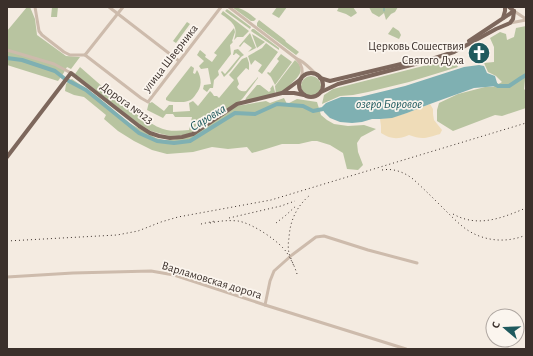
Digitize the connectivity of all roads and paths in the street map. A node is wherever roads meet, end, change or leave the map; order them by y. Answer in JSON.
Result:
{"nodes":[{"id":1,"x":34,"y":7,"type":"edge"},
{"id":2,"x":110,"y":7,"type":"edge"},
{"id":3,"x":123,"y":7,"type":"edge"},
{"id":4,"x":221,"y":7,"type":"edge"},
{"id":5,"x":229,"y":7,"type":"edge"},
{"id":6,"x":505,"y":7,"type":"edge"},
{"id":7,"x":508,"y":7,"type":"edge"},
{"id":8,"x":514,"y":11,"type":"junction"},
{"id":9,"x":118,"y":13,"type":"junction"},
{"id":10,"x":502,"y":18,"type":"junction"},
{"id":11,"x":526,"y":19,"type":"edge"},
{"id":12,"x":510,"y":23,"type":"junction"},
{"id":13,"x":7,"y":50,"type":"edge"},
{"id":14,"x":85,"y":55,"type":"junction"},
{"id":15,"x":297,"y":59,"type":"junction"},
{"id":16,"x":179,"y":61,"type":"junction"},
{"id":17,"x":419,"y":61,"type":"junction"},
{"id":18,"x":309,"y":68,"type":"junction"},
{"id":19,"x":302,"y":72,"type":"junction"},
{"id":20,"x":71,"y":73,"type":"junction"},
{"id":21,"x":316,"y":74,"type":"junction"},
{"id":22,"x":320,"y":78,"type":"junction"},
{"id":23,"x":301,"y":79,"type":"junction"},
{"id":24,"x":321,"y":92,"type":"junction"},
{"id":25,"x":282,"y":93,"type":"junction"},
{"id":26,"x":304,"y":95,"type":"junction"},
{"id":27,"x":7,"y":157,"type":"edge"},
{"id":28,"x":417,"y":263,"type":"dead end"},
{"id":29,"x":7,"y":276,"type":"edge"},
{"id":30,"x":265,"y":305,"type":"junction"},
{"id":31,"x":406,"y":349,"type":"edge"}],
"edges":[{"from":1,"to":14,"type":"street"},
{"from":2,"to":9,"type":"street"},
{"from":3,"to":9,"type":"street"},
{"from":4,"to":16,"type":"street","name":"улица Шверника"},
{"from":5,"to":15,"type":"street"},
{"from":6,"to":10,"type":"main road"},
{"from":7,"to":8,"type":"main road"},
{"from":8,"to":10,"type":"main road"},
{"from":8,"to":11,"type":"street"},
{"from":8,"to":12,"type":"main road"},
{"from":9,"to":14,"type":"street"},
{"from":9,"to":16,"type":"street"},
{"from":10,"to":17,"type":"main road"},
{"from":11,"to":12,"type":"street"},
{"from":12,"to":17,"type":"main road"},
{"from":13,"to":20,"type":"street","name":"Дорога №123"},
{"from":14,"to":16,"type":"street","name":"улица Шверника"},
{"from":15,"to":18,"type":"street"},
{"from":15,"to":19,"type":"street"},
{"from":17,"to":22,"type":"main road"},
{"from":17,"to":24,"type":"main road"},
{"from":18,"to":19,"type":"street"},
{"from":18,"to":21,"type":"street"},
{"from":19,"to":23,"type":"street"},
{"from":20,"to":25,"type":"main road","name":"Дорога №123"},
{"from":20,"to":27,"type":"main road"},
{"from":21,"to":22,"type":"main road"},
{"from":21,"to":23,"type":"main road"},
{"from":22,"to":24,"type":"main road"},
{"from":23,"to":25,"type":"main road","name":"Дорога №123"},
{"from":23,"to":26,"type":"main road"},
{"from":24,"to":26,"type":"main road"},
{"from":25,"to":26,"type":"main road","name":"Дорога №123"},
{"from":28,"to":30,"type":"street"},
{"from":29,"to":30,"type":"street","name":"Варламовская дорога"},
{"from":30,"to":31,"type":"street","name":"Варламовская дорога"}]}
